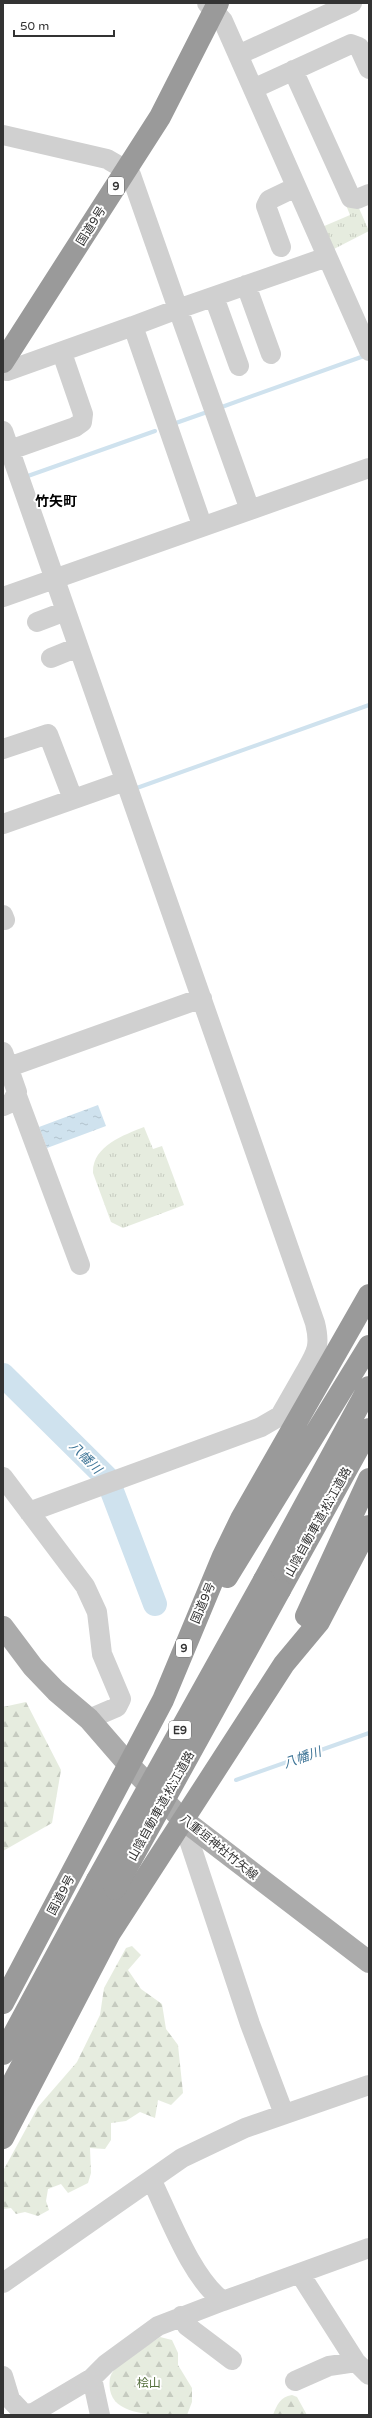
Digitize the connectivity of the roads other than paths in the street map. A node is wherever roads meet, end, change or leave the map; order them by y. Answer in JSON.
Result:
{"nodes":[{"id":1,"x":352,"y":3,"type":"edge"},
{"id":2,"x":213,"y":6,"type":"edge"},
{"id":3,"x":238,"y":55,"type":"junction"},
{"id":4,"x":369,"y":69,"type":"edge"},
{"id":5,"x":293,"y":70,"type":"junction"},
{"id":6,"x":253,"y":89,"type":"junction"},
{"id":7,"x":3,"y":135,"type":"edge"},
{"id":8,"x":126,"y":170,"type":"junction"},
{"id":9,"x":296,"y":187,"type":"junction"},
{"id":10,"x":369,"y":194,"type":"edge"},
{"id":11,"x":281,"y":247,"type":"dead end"},
{"id":12,"x":327,"y":257,"type":"junction"},
{"id":13,"x":246,"y":285,"type":"junction"},
{"id":14,"x":214,"y":296,"type":"junction"},
{"id":15,"x":178,"y":309,"type":"junction"},
{"id":16,"x":133,"y":326,"type":"junction"},
{"id":17,"x":369,"y":351,"type":"edge"},
{"id":18,"x":62,"y":353,"type":"junction"},
{"id":19,"x":271,"y":354,"type":"dead end"},
{"id":20,"x":3,"y":362,"type":"edge"},
{"id":21,"x":239,"y":366,"type":"dead end"},
{"id":22,"x":3,"y":370,"type":"edge"},
{"id":23,"x":3,"y":431,"type":"edge"},
{"id":24,"x":10,"y":450,"type":"junction"},
{"id":25,"x":369,"y":468,"type":"edge"},
{"id":26,"x":250,"y":510,"type":"junction"},
{"id":27,"x":202,"y":525,"type":"junction"},
{"id":28,"x":55,"y":579,"type":"junction"},
{"id":29,"x":3,"y":597,"type":"edge"},
{"id":30,"x":66,"y":611,"type":"junction"},
{"id":31,"x":37,"y":622,"type":"dead end"},
{"id":32,"x":78,"y":647,"type":"junction"},
{"id":33,"x":51,"y":658,"type":"dead end"},
{"id":34,"x":3,"y":749,"type":"edge"},
{"id":35,"x":127,"y":787,"type":"junction"},
{"id":36,"x":74,"y":799,"type":"junction"},
{"id":37,"x":3,"y":824,"type":"edge"},
{"id":38,"x":202,"y":998,"type":"junction"},
{"id":39,"x":6,"y":1059,"type":"edge"},
{"id":40,"x":10,"y":1101,"type":"edge"},
{"id":41,"x":80,"y":1265,"type":"dead end"},
{"id":42,"x":369,"y":1295,"type":"edge"},
{"id":43,"x":369,"y":1346,"type":"edge"},
{"id":44,"x":311,"y":1378,"type":"junction"},
{"id":45,"x":369,"y":1387,"type":"edge"},
{"id":46,"x":369,"y":1429,"type":"edge"},
{"id":47,"x":3,"y":1478,"type":"edge"},
{"id":48,"x":369,"y":1479,"type":"edge"},
{"id":49,"x":29,"y":1512,"type":"junction"},
{"id":50,"x":369,"y":1526,"type":"edge"},
{"id":51,"x":272,"y":1585,"type":"junction"},
{"id":52,"x":3,"y":1627,"type":"edge"},
{"id":53,"x":182,"y":1653,"type":"junction"},
{"id":54,"x":284,"y":1664,"type":"junction"},
{"id":55,"x":89,"y":1719,"type":"junction"},
{"id":56,"x":128,"y":1764,"type":"junction"},
{"id":57,"x":182,"y":1819,"type":"junction"},
{"id":58,"x":106,"y":1885,"type":"junction"},
{"id":59,"x":369,"y":1962,"type":"edge"},
{"id":60,"x":3,"y":2002,"type":"edge"},
{"id":61,"x":3,"y":2054,"type":"edge"},
{"id":62,"x":369,"y":2085,"type":"edge"},
{"id":63,"x":3,"y":2101,"type":"edge"},
{"id":64,"x":284,"y":2114,"type":"junction"},
{"id":65,"x":3,"y":2138,"type":"edge"},
{"id":66,"x":152,"y":2181,"type":"junction"},
{"id":67,"x":369,"y":2248,"type":"edge"},
{"id":68,"x":300,"y":2274,"type":"junction"},
{"id":69,"x":3,"y":2283,"type":"edge"},
{"id":70,"x":223,"y":2301,"type":"junction"},
{"id":71,"x":181,"y":2316,"type":"junction"},
{"id":72,"x":232,"y":2360,"type":"dead end"},
{"id":73,"x":362,"y":2368,"type":"edge"},
{"id":74,"x":3,"y":2376,"type":"edge"},
{"id":75,"x":92,"y":2378,"type":"junction"},
{"id":76,"x":295,"y":2381,"type":"dead end"},
{"id":77,"x":29,"y":2414,"type":"edge"},
{"id":78,"x":100,"y":2415,"type":"edge"}],
"edges":[{"from":1,"to":3,"type":"street"},
{"from":2,"to":3,"type":"street"},
{"from":2,"to":8,"type":"highway","name":"国道9号","number":"9"},
{"from":3,"to":6,"type":"street"},
{"from":4,"to":5,"type":"street"},
{"from":5,"to":6,"type":"street"},
{"from":5,"to":10,"type":"street"},
{"from":6,"to":9,"type":"street"},
{"from":7,"to":8,"type":"street"},
{"from":8,"to":15,"type":"street"},
{"from":8,"to":20,"type":"highway","name":"国道9号","number":"9"},
{"from":9,"to":11,"type":"street"},
{"from":9,"to":12,"type":"street"},
{"from":12,"to":13,"type":"street"},
{"from":12,"to":17,"type":"street"},
{"from":13,"to":14,"type":"street"},
{"from":13,"to":19,"type":"street"},
{"from":14,"to":15,"type":"street"},
{"from":14,"to":21,"type":"street"},
{"from":15,"to":16,"type":"street"},
{"from":15,"to":26,"type":"street"},
{"from":16,"to":18,"type":"street"},
{"from":16,"to":27,"type":"street"},
{"from":18,"to":22,"type":"street"},
{"from":18,"to":24,"type":"street"},
{"from":23,"to":24,"type":"street"},
{"from":24,"to":28,"type":"street"},
{"from":25,"to":26,"type":"street"},
{"from":26,"to":27,"type":"street"},
{"from":27,"to":28,"type":"street"},
{"from":28,"to":29,"type":"street"},
{"from":28,"to":30,"type":"street"},
{"from":30,"to":31,"type":"street"},
{"from":30,"to":32,"type":"street"},
{"from":32,"to":33,"type":"street"},
{"from":32,"to":35,"type":"street"},
{"from":34,"to":36,"type":"street"},
{"from":35,"to":36,"type":"street"},
{"from":35,"to":38,"type":"street"},
{"from":36,"to":37,"type":"street"},
{"from":38,"to":39,"type":"street"},
{"from":38,"to":44,"type":"street"},
{"from":39,"to":40,"type":"street"},
{"from":40,"to":41,"type":"street"},
{"from":42,"to":44,"type":"highway","name":"国道9号","number":"9"},
{"from":43,"to":53,"type":"highway"},
{"from":44,"to":49,"type":"street"},
{"from":44,"to":53,"type":"highway","name":"国道9号","number":"9"},
{"from":45,"to":51,"type":"highway","name":"山陰自動車道;松江道路","number":"E9"},
{"from":46,"to":51,"type":"highway","name":"山陰自動車道;松江道路","number":"E9"},
{"from":47,"to":49,"type":"street"},
{"from":48,"to":54,"type":"highway"},
{"from":49,"to":55,"type":"street"},
{"from":50,"to":54,"type":"highway"},
{"from":51,"to":58,"type":"highway","name":"山陰自動車道;松江道路","number":"E9","bridge":true},
{"from":52,"to":55,"type":"main road","name":"八重垣神社竹矢線"},
{"from":53,"to":56,"type":"highway","name":"国道9号","number":"9"},
{"from":54,"to":57,"type":"highway"},
{"from":55,"to":56,"type":"main road","name":"八重垣神社竹矢線"},
{"from":56,"to":57,"type":"main road","name":"八重垣神社竹矢線"},
{"from":56,"to":60,"type":"highway","name":"国道9号","number":"9"},
{"from":57,"to":59,"type":"main road","name":"八重垣神社竹矢線"},
{"from":57,"to":64,"type":"street"},
{"from":57,"to":65,"type":"highway"},
{"from":58,"to":61,"type":"highway","name":"山陰自動車道;松江道路","number":"E9"},
{"from":58,"to":63,"type":"highway","name":"山陰自動車道;松江道路","number":"E9"},
{"from":62,"to":64,"type":"street"},
{"from":64,"to":66,"type":"street"},
{"from":66,"to":69,"type":"street"},
{"from":66,"to":70,"type":"street"},
{"from":67,"to":68,"type":"street"},
{"from":68,"to":70,"type":"street"},
{"from":68,"to":73,"type":"street"},
{"from":70,"to":71,"type":"street"},
{"from":71,"to":72,"type":"street"},
{"from":71,"to":75,"type":"street"},
{"from":73,"to":76,"type":"street"},
{"from":74,"to":77,"type":"street"},
{"from":75,"to":77,"type":"street"},
{"from":75,"to":78,"type":"street"}]}
